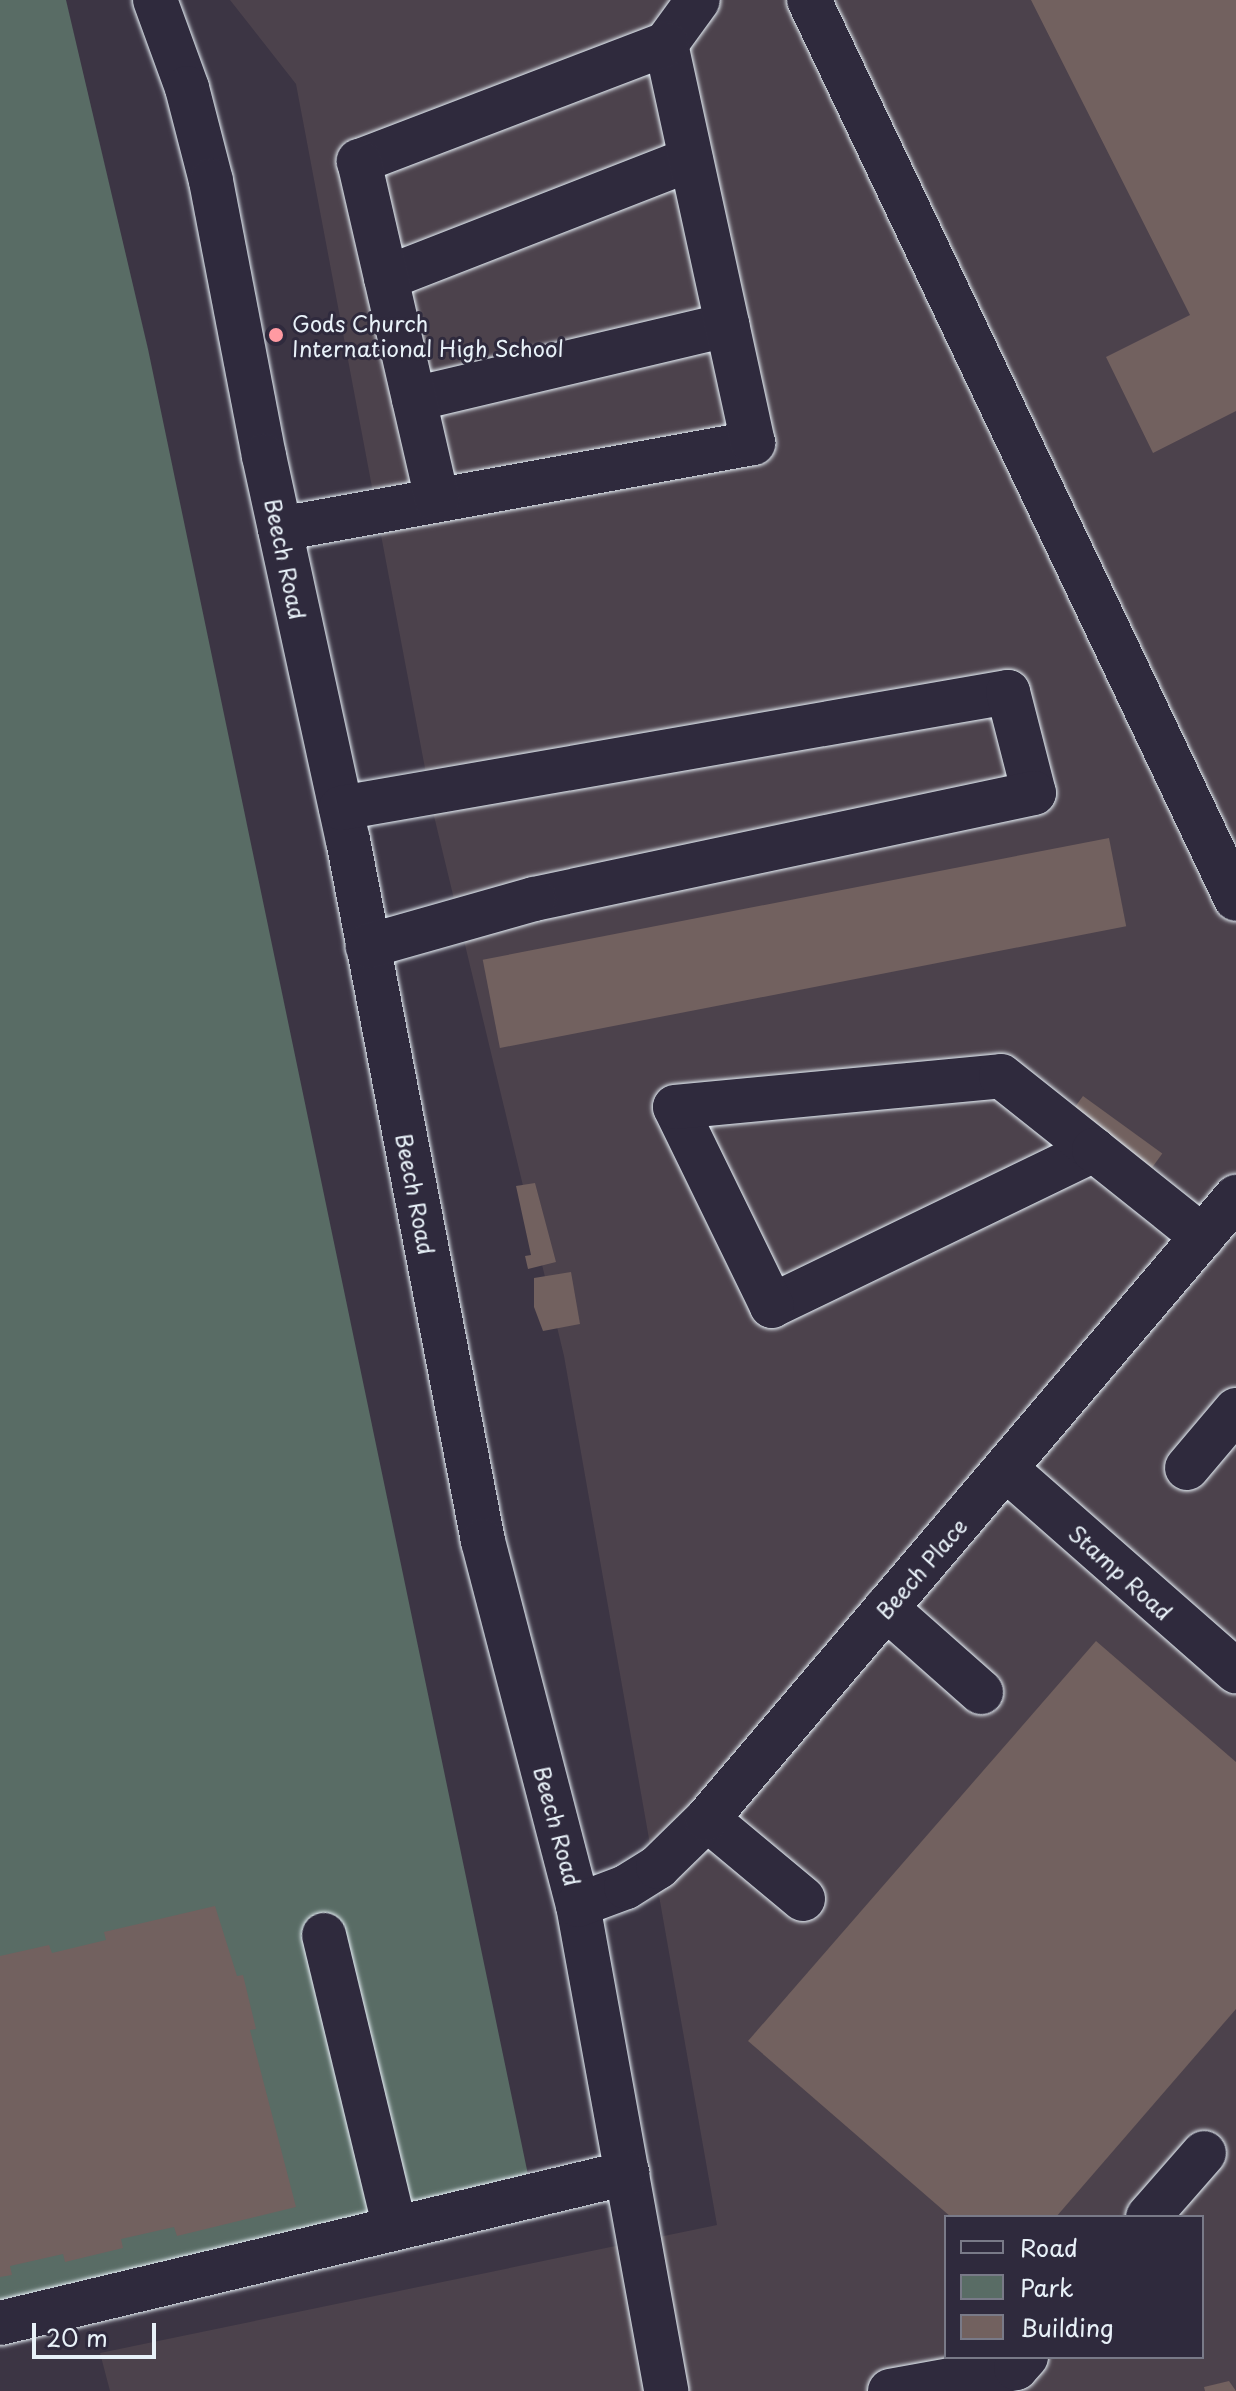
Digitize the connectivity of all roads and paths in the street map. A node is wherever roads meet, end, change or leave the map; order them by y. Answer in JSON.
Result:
{"nodes":[{"id":1,"x":155,"y":0,"type":"edge"},
{"id":2,"x":698,"y":0,"type":"edge"},
{"id":3,"x":809,"y":0,"type":"edge"},
{"id":4,"x":666,"y":44,"type":"junction"},
{"id":5,"x":691,"y":159,"type":"junction"},
{"id":6,"x":386,"y":278,"type":"junction"},
{"id":7,"x":727,"y":325,"type":"junction"},
{"id":8,"x":414,"y":399,"type":"junction"},
{"id":9,"x":437,"y":500,"type":"junction"},
{"id":10,"x":280,"y":529,"type":"junction"},
{"id":11,"x":341,"y":808,"type":"junction"},
{"id":12,"x":1236,"y":899,"type":"edge"},
{"id":13,"x":368,"y":946,"type":"junction"},
{"id":14,"x":1094,"y":1150,"type":"junction"},
{"id":15,"x":1236,"y":1197,"type":"edge"},
{"id":16,"x":1203,"y":1237,"type":"junction"},
{"id":17,"x":1236,"y":1410,"type":"edge"},
{"id":18,"x":1187,"y":1468,"type":"dead end"},
{"id":19,"x":1007,"y":1470,"type":"junction"},
{"id":20,"x":886,"y":1608,"type":"junction"},
{"id":21,"x":1236,"y":1671,"type":"edge"},
{"id":22,"x":981,"y":1692,"type":"dead end"},
{"id":23,"x":707,"y":1819,"type":"junction"},
{"id":24,"x":803,"y":1899,"type":"dead end"},
{"id":25,"x":578,"y":1905,"type":"junction"},
{"id":26,"x":324,"y":1935,"type":"dead end"},
{"id":27,"x":1204,"y":2153,"type":"dead end"},
{"id":28,"x":627,"y":2173,"type":"junction"},
{"id":29,"x":1150,"y":2215,"type":"edge"},
{"id":30,"x":395,"y":2228,"type":"junction"},
{"id":31,"x":0,"y":2323,"type":"edge"},
{"id":32,"x":1024,"y":2359,"type":"edge"},
{"id":33,"x":666,"y":2391,"type":"edge"},
{"id":34,"x":890,"y":2391,"type":"edge"}],
"edges":[{"from":1,"to":10,"type":"street","name":"Beech Road"},
{"from":2,"to":4,"type":"street"},
{"from":3,"to":12,"type":"street"},
{"from":4,"to":5,"type":"street"},
{"from":4,"to":6,"type":"street"},
{"from":5,"to":6,"type":"street"},
{"from":5,"to":7,"type":"street"},
{"from":6,"to":8,"type":"street"},
{"from":7,"to":8,"type":"street"},
{"from":7,"to":9,"type":"street"},
{"from":8,"to":9,"type":"street"},
{"from":9,"to":10,"type":"street"},
{"from":10,"to":11,"type":"street","name":"Beech Road"},
{"from":11,"to":13,"type":"street","name":"Beech Road"},
{"from":11,"to":13,"type":"street"},
{"from":13,"to":25,"type":"street","name":"Beech Road"},
{"from":14,"to":14,"type":"street"},
{"from":14,"to":16,"type":"street"},
{"from":15,"to":16,"type":"street","name":"Beech Place"},
{"from":16,"to":19,"type":"street","name":"Beech Place"},
{"from":17,"to":18,"type":"street"},
{"from":19,"to":20,"type":"street","name":"Beech Place"},
{"from":19,"to":21,"type":"street","name":"Stamp Road"},
{"from":20,"to":22,"type":"street"},
{"from":20,"to":23,"type":"street","name":"Beech Place"},
{"from":23,"to":24,"type":"street"},
{"from":23,"to":25,"type":"street","name":"Beech Place"},
{"from":25,"to":28,"type":"street","name":"Beech Road"},
{"from":26,"to":30,"type":"street"},
{"from":27,"to":29,"type":"street"},
{"from":28,"to":30,"type":"street"},
{"from":28,"to":33,"type":"street","name":"Beech Road"},
{"from":30,"to":31,"type":"street"},
{"from":32,"to":34,"type":"street"}]}
